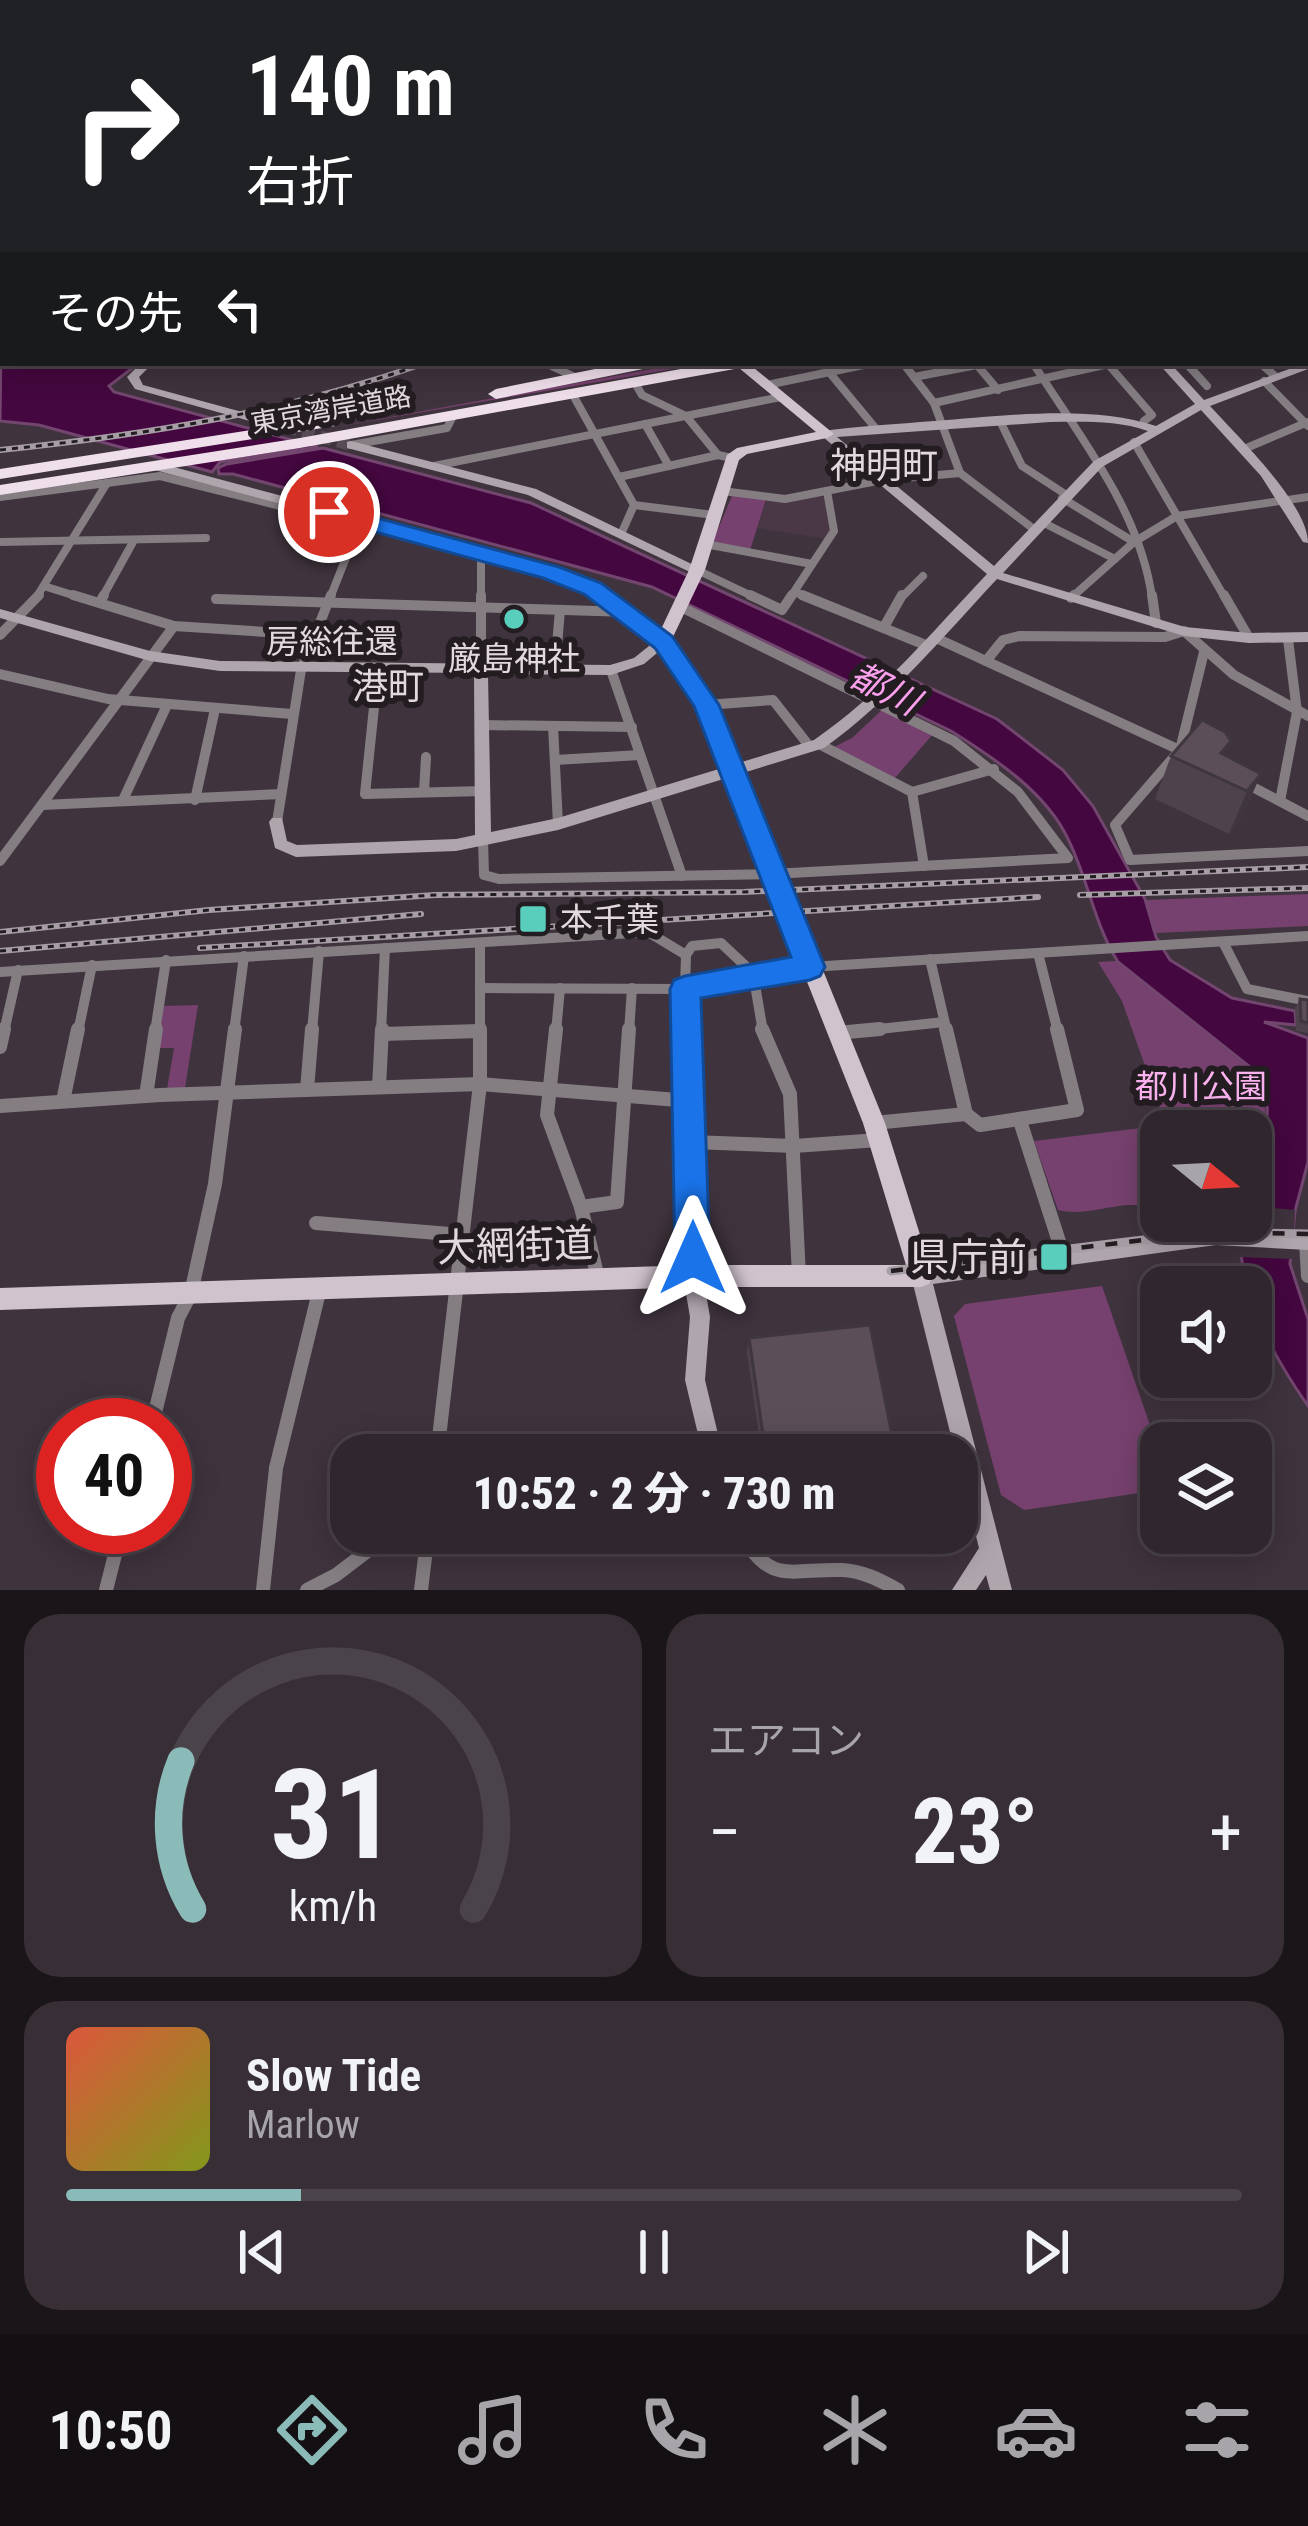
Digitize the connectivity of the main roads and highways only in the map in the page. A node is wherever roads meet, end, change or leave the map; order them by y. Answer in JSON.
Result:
{"nodes":[{"id":1,"x":638,"y":366,"type":"edge"},
{"id":2,"x":724,"y":366,"type":"edge"},
{"id":3,"x":744,"y":366,"type":"edge"},
{"id":4,"x":575,"y":386,"type":"junction"},
{"id":5,"x":165,"y":464,"type":"junction"},
{"id":6,"x":0,"y":477,"type":"edge"},
{"id":7,"x":0,"y":494,"type":"edge"},
{"id":8,"x":0,"y":1299,"type":"edge"}],
"edges":[{"from":1,"to":4,"type":"highway","name":"東京湾岸道路"},
{"from":2,"to":4,"type":"highway","name":"東京湾岸道路"},
{"from":3,"to":8,"type":"main road","name":"大網街道"},
{"from":4,"to":5,"type":"highway","name":"東京湾岸道路"},
{"from":4,"to":6,"type":"highway","name":"東京湾岸道路"},
{"from":5,"to":6,"type":"highway"},
{"from":5,"to":7,"type":"highway","name":"東京湾岸道路"}]}
